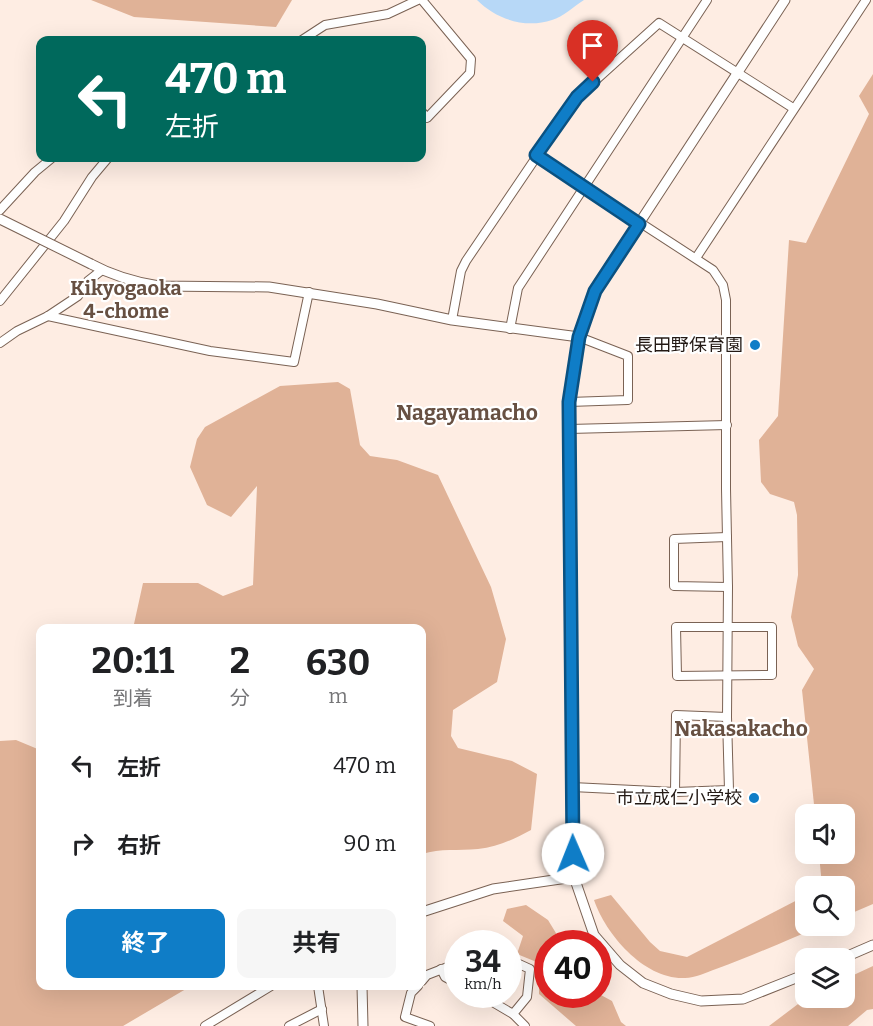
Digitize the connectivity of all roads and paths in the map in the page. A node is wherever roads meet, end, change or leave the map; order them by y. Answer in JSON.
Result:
{"nodes":[{"id":1,"x":420,"y":0,"type":"edge"},
{"id":2,"x":707,"y":0,"type":"edge"},
{"id":3,"x":785,"y":0,"type":"edge"},
{"id":4,"x":866,"y":0,"type":"edge"},
{"id":5,"x":308,"y":36,"type":"edge"},
{"id":6,"x":683,"y":38,"type":"junction"},
{"id":7,"x":737,"y":74,"type":"junction"},
{"id":8,"x":793,"y":108,"type":"junction"},
{"id":9,"x":426,"y":117,"type":"edge"},
{"id":10,"x":536,"y":155,"type":"junction"},
{"id":11,"x":47,"y":162,"type":"edge"},
{"id":12,"x":105,"y":162,"type":"edge"},
{"id":13,"x":586,"y":187,"type":"junction"},
{"id":14,"x":0,"y":210,"type":"edge"},
{"id":15,"x":0,"y":219,"type":"edge"},
{"id":16,"x":639,"y":224,"type":"junction"},
{"id":17,"x":696,"y":258,"type":"junction"},
{"id":18,"x":102,"y":270,"type":"junction"},
{"id":19,"x":309,"y":292,"type":"junction"},
{"id":20,"x":0,"y":301,"type":"edge"},
{"id":21,"x":48,"y":316,"type":"junction"},
{"id":22,"x":452,"y":320,"type":"junction"},
{"id":23,"x":510,"y":329,"type":"junction"},
{"id":24,"x":579,"y":337,"type":"junction"},
{"id":25,"x":0,"y":343,"type":"edge"},
{"id":26,"x":569,"y":402,"type":"junction"},
{"id":27,"x":727,"y":425,"type":"junction"},
{"id":28,"x":569,"y":429,"type":"junction"},
{"id":29,"x":727,"y":537,"type":"junction"},
{"id":30,"x":728,"y":586,"type":"junction"},
{"id":31,"x":728,"y":627,"type":"junction"},
{"id":32,"x":728,"y":677,"type":"junction"},
{"id":33,"x":727,"y":717,"type":"junction"},
{"id":34,"x":572,"y":787,"type":"junction"},
{"id":35,"x":675,"y":792,"type":"junction"},
{"id":36,"x":574,"y":877,"type":"junction"},
{"id":37,"x":426,"y":911,"type":"edge"},
{"id":38,"x":873,"y":945,"type":"edge"},
{"id":39,"x":855,"y":953,"type":"edge"},
{"id":40,"x":522,"y":966,"type":"edge"},
{"id":41,"x":444,"y":968,"type":"edge"},
{"id":42,"x":441,"y":969,"type":"junction"},
{"id":43,"x":426,"y":976,"type":"edge"},
{"id":44,"x":444,"y":976,"type":"edge"},
{"id":45,"x":795,"y":978,"type":"edge"},
{"id":46,"x":264,"y":990,"type":"edge"},
{"id":47,"x":319,"y":990,"type":"edge"},
{"id":48,"x":362,"y":990,"type":"edge"},
{"id":49,"x":414,"y":990,"type":"edge"},
{"id":50,"x":522,"y":1004,"type":"edge"},
{"id":51,"x":502,"y":1008,"type":"edge"},
{"id":52,"x":518,"y":1008,"type":"edge"},
{"id":53,"x":322,"y":1009,"type":"junction"},
{"id":54,"x":513,"y":1014,"type":"junction"},
{"id":55,"x":205,"y":1026,"type":"edge"},
{"id":56,"x":289,"y":1026,"type":"edge"},
{"id":57,"x":324,"y":1026,"type":"edge"},
{"id":58,"x":363,"y":1026,"type":"edge"},
{"id":59,"x":430,"y":1026,"type":"edge"},
{"id":60,"x":525,"y":1026,"type":"edge"}],
"edges":[{"from":1,"to":5,"type":"street"},
{"from":1,"to":9,"type":"street"},
{"from":2,"to":6,"type":"street"},
{"from":3,"to":7,"type":"street"},
{"from":4,"to":8,"type":"street"},
{"from":6,"to":7,"type":"street"},
{"from":6,"to":10,"type":"street"},
{"from":6,"to":13,"type":"street"},
{"from":7,"to":8,"type":"street"},
{"from":7,"to":16,"type":"street"},
{"from":8,"to":17,"type":"street"},
{"from":10,"to":13,"type":"street"},
{"from":10,"to":22,"type":"street"},
{"from":11,"to":14,"type":"street"},
{"from":12,"to":20,"type":"street"},
{"from":13,"to":16,"type":"street"},
{"from":13,"to":23,"type":"street"},
{"from":15,"to":18,"type":"street","bridge":true},
{"from":16,"to":17,"type":"street"},
{"from":16,"to":24,"type":"street"},
{"from":17,"to":27,"type":"street"},
{"from":18,"to":19,"type":"street"},
{"from":18,"to":21,"type":"street"},
{"from":19,"to":21,"type":"street"},
{"from":19,"to":22,"type":"street"},
{"from":21,"to":25,"type":"street"},
{"from":22,"to":23,"type":"street"},
{"from":23,"to":24,"type":"street"},
{"from":24,"to":26,"type":"street"},
{"from":24,"to":26,"type":"street"},
{"from":26,"to":28,"type":"street"},
{"from":27,"to":28,"type":"street"},
{"from":27,"to":29,"type":"street"},
{"from":28,"to":34,"type":"street"},
{"from":29,"to":30,"type":"street"},
{"from":29,"to":30,"type":"street"},
{"from":30,"to":31,"type":"street"},
{"from":31,"to":32,"type":"street"},
{"from":31,"to":32,"type":"street"},
{"from":31,"to":32,"type":"street"},
{"from":32,"to":33,"type":"street"},
{"from":33,"to":35,"type":"street"},
{"from":33,"to":35,"type":"street"},
{"from":34,"to":35,"type":"street"},
{"from":34,"to":36,"type":"street"},
{"from":36,"to":37,"type":"street"},
{"from":36,"to":45,"type":"street"},
{"from":38,"to":39,"type":"street"},
{"from":40,"to":50,"type":"street"},
{"from":41,"to":42,"type":"street"},
{"from":42,"to":43,"type":"street"},
{"from":42,"to":44,"type":"street"},
{"from":46,"to":55,"type":"street"},
{"from":47,"to":53,"type":"street"},
{"from":48,"to":58,"type":"street"},
{"from":49,"to":59,"type":"street"},
{"from":51,"to":54,"type":"street"},
{"from":52,"to":54,"type":"street"},
{"from":53,"to":56,"type":"street"},
{"from":53,"to":57,"type":"street"},
{"from":54,"to":60,"type":"street"}]}
